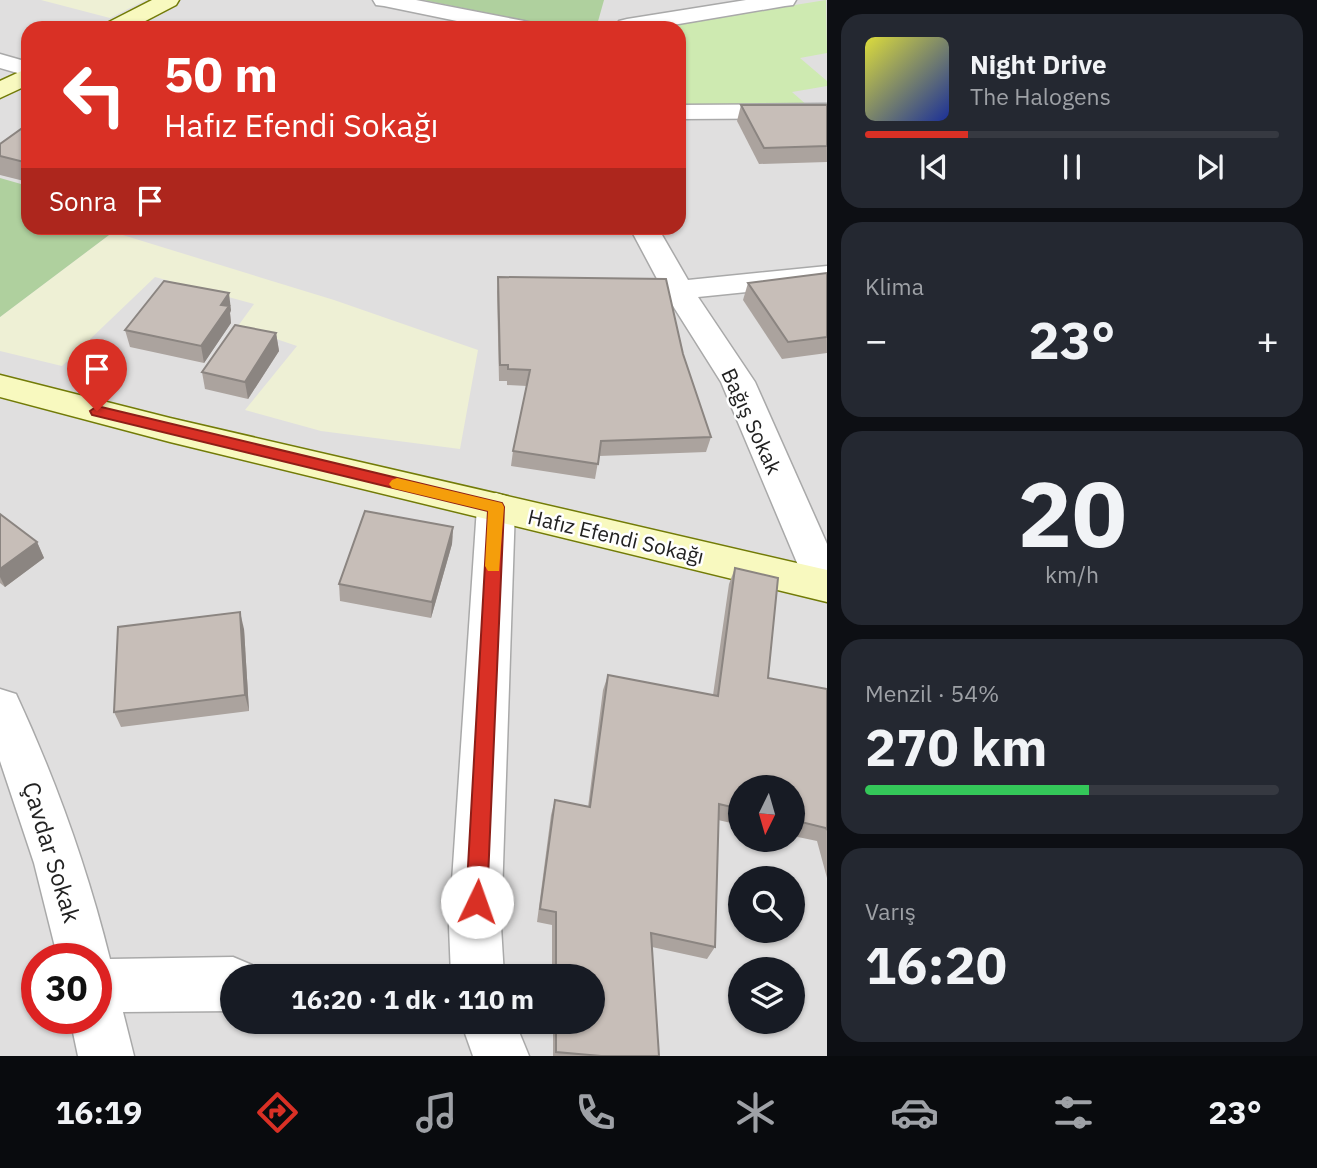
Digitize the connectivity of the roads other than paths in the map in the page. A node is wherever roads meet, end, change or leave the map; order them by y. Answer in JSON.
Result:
{"nodes":[{"id":1,"x":168,"y":0,"type":"edge"},
{"id":2,"x":384,"y":0,"type":"edge"},
{"id":3,"x":634,"y":0,"type":"edge"},
{"id":4,"x":785,"y":0,"type":"edge"},
{"id":5,"x":128,"y":21,"type":"edge"},
{"id":6,"x":489,"y":21,"type":"edge"},
{"id":7,"x":629,"y":21,"type":"edge"},
{"id":8,"x":662,"y":21,"type":"edge"},
{"id":9,"x":0,"y":61,"type":"edge"},
{"id":10,"x":21,"y":67,"type":"edge"},
{"id":11,"x":21,"y":79,"type":"edge"},
{"id":12,"x":0,"y":92,"type":"edge"},
{"id":13,"x":827,"y":111,"type":"edge"},
{"id":14,"x":686,"y":112,"type":"edge"},
{"id":15,"x":648,"y":235,"type":"edge"},
{"id":16,"x":827,"y":275,"type":"edge"},
{"id":17,"x":678,"y":290,"type":"junction"},
{"id":18,"x":0,"y":386,"type":"edge"},
{"id":19,"x":496,"y":507,"type":"junction"},
{"id":20,"x":826,"y":585,"type":"edge"},
{"id":21,"x":0,"y":708,"type":"edge"},
{"id":22,"x":80,"y":943,"type":"edge"},
{"id":23,"x":477,"y":964,"type":"edge"},
{"id":24,"x":220,"y":984,"type":"edge"},
{"id":25,"x":112,"y":986,"type":"edge"},
{"id":26,"x":101,"y":1034,"type":"edge"},
{"id":27,"x":493,"y":1034,"type":"edge"},
{"id":28,"x":106,"y":1056,"type":"edge"},
{"id":29,"x":501,"y":1056,"type":"edge"}],
"edges":[{"from":1,"to":5,"type":"street"},
{"from":2,"to":6,"type":"street"},
{"from":3,"to":7,"type":"street"},
{"from":4,"to":8,"type":"street"},
{"from":9,"to":10,"type":"street"},
{"from":11,"to":12,"type":"street"},
{"from":13,"to":14,"type":"street"},
{"from":15,"to":17,"type":"street","name":"Bağış Sokak"},
{"from":16,"to":17,"type":"street"},
{"from":17,"to":20,"type":"street","name":"Bağış Sokak"},
{"from":18,"to":19,"type":"street","name":"Hafız Efendi Sokağı"},
{"from":19,"to":20,"type":"street","name":"Hafız Efendi Sokağı"},
{"from":19,"to":23,"type":"street"},
{"from":21,"to":22,"type":"street","name":"Çavdar Sokak"},
{"from":24,"to":25,"type":"street"},
{"from":26,"to":28,"type":"street"},
{"from":27,"to":29,"type":"street"}]}
